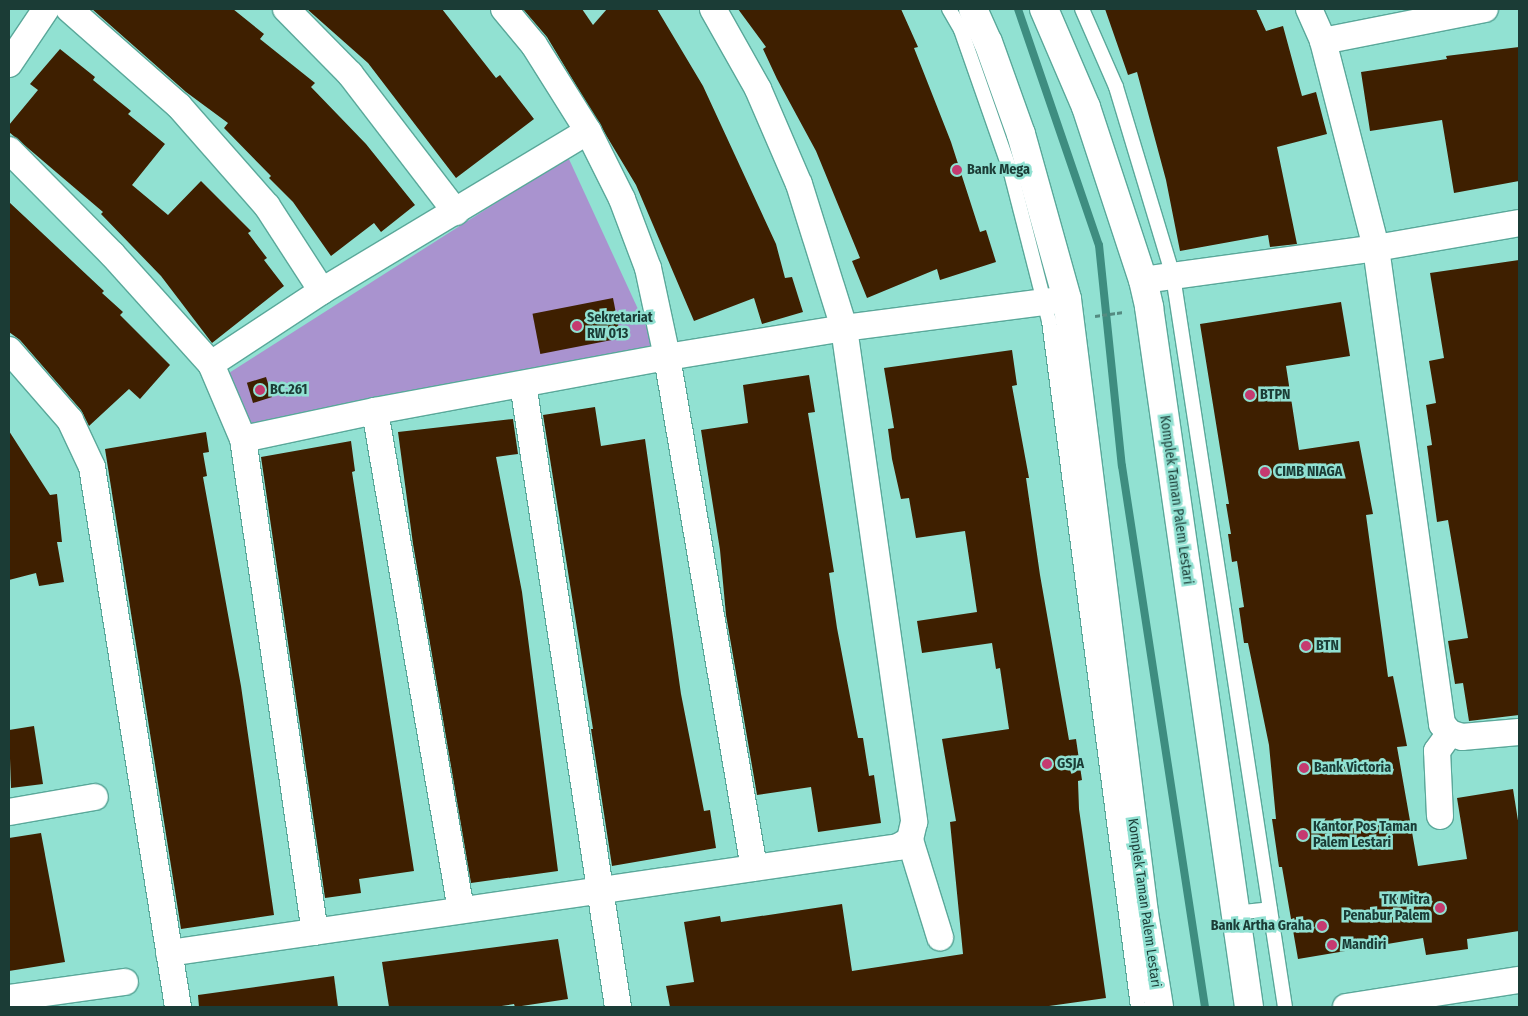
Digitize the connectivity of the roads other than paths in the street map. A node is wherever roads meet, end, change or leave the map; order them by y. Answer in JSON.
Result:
{"nodes":[{"id":1,"x":46,"y":9,"type":"edge"},
{"id":2,"x":69,"y":9,"type":"edge"},
{"id":3,"x":286,"y":9,"type":"edge"},
{"id":4,"x":504,"y":9,"type":"edge"},
{"id":5,"x":712,"y":9,"type":"edge"},
{"id":6,"x":949,"y":9,"type":"edge"},
{"id":7,"x":972,"y":9,"type":"edge"},
{"id":8,"x":1044,"y":9,"type":"edge"},
{"id":9,"x":1082,"y":9,"type":"edge"},
{"id":10,"x":1309,"y":9,"type":"edge"},
{"id":11,"x":1485,"y":9,"type":"edge"},
{"id":12,"x":1323,"y":41,"type":"junction"},
{"id":13,"x":9,"y":64,"type":"edge"},
{"id":14,"x":588,"y":131,"type":"junction"},
{"id":15,"x":9,"y":150,"type":"edge"},
{"id":16,"x":456,"y":212,"type":"junction"},
{"id":17,"x":1519,"y":222,"type":"edge"},
{"id":18,"x":1376,"y":248,"type":"junction"},
{"id":19,"x":1173,"y":276,"type":"junction"},
{"id":20,"x":1143,"y":280,"type":"junction"},
{"id":21,"x":322,"y":291,"type":"junction"},
{"id":22,"x":1055,"y":300,"type":"junction"},
{"id":23,"x":844,"y":328,"type":"junction"},
{"id":24,"x":9,"y":350,"type":"edge"},
{"id":25,"x":667,"y":357,"type":"junction"},
{"id":26,"x":211,"y":364,"type":"junction"},
{"id":27,"x":523,"y":384,"type":"junction"},
{"id":28,"x":374,"y":411,"type":"junction"},
{"id":29,"x":243,"y":439,"type":"junction"},
{"id":30,"x":1519,"y":732,"type":"edge"},
{"id":31,"x":1450,"y":733,"type":"junction"},
{"id":32,"x":95,"y":797,"type":"dead end"},
{"id":33,"x":9,"y":812,"type":"edge"},
{"id":34,"x":1440,"y":816,"type":"dead end"},
{"id":35,"x":910,"y":840,"type":"junction"},
{"id":36,"x":754,"y":868,"type":"junction"},
{"id":37,"x":599,"y":890,"type":"junction"},
{"id":38,"x":1270,"y":909,"type":"junction"},
{"id":39,"x":460,"y":910,"type":"junction"},
{"id":40,"x":1234,"y":913,"type":"junction"},
{"id":41,"x":316,"y":932,"type":"junction"},
{"id":42,"x":940,"y":937,"type":"dead end"},
{"id":43,"x":169,"y":953,"type":"junction"},
{"id":44,"x":1519,"y":980,"type":"edge"},
{"id":45,"x":125,"y":982,"type":"dead end"},
{"id":46,"x":9,"y":998,"type":"edge"},
{"id":47,"x":178,"y":1007,"type":"edge"},
{"id":48,"x":618,"y":1007,"type":"edge"},
{"id":49,"x":1138,"y":1007,"type":"edge"},
{"id":50,"x":1159,"y":1007,"type":"edge"},
{"id":51,"x":1249,"y":1007,"type":"edge"},
{"id":52,"x":1285,"y":1007,"type":"edge"},
{"id":53,"x":1346,"y":1007,"type":"edge"}],
"edges":[{"from":1,"to":13,"type":"street"},
{"from":2,"to":21,"type":"street"},
{"from":3,"to":16,"type":"street"},
{"from":4,"to":14,"type":"street"},
{"from":5,"to":23,"type":"street"},
{"from":6,"to":22,"type":"lane"},
{"from":7,"to":22,"type":"street","name":"Komplek Taman Palem Lestari"},
{"from":8,"to":20,"type":"street","name":"Komplek Taman Palem Lestari"},
{"from":9,"to":19,"type":"lane"},
{"from":10,"to":12,"type":"street"},
{"from":11,"to":12,"type":"street"},
{"from":12,"to":18,"type":"street"},
{"from":14,"to":16,"type":"street"},
{"from":14,"to":25,"type":"street"},
{"from":15,"to":26,"type":"street"},
{"from":16,"to":21,"type":"street"},
{"from":17,"to":18,"type":"street"},
{"from":18,"to":19,"type":"street"},
{"from":18,"to":31,"type":"street"},
{"from":19,"to":20,"type":"street"},
{"from":19,"to":38,"type":"lane"},
{"from":20,"to":40,"type":"street","name":"Komplek Taman Palem Lestari"},
{"from":21,"to":26,"type":"street"},
{"from":22,"to":23,"type":"street"},
{"from":22,"to":49,"type":"lane"},
{"from":22,"to":50,"type":"street","name":"Komplek Taman Palem Lestari"},
{"from":23,"to":25,"type":"street"},
{"from":23,"to":35,"type":"street"},
{"from":24,"to":43,"type":"street"},
{"from":25,"to":27,"type":"street"},
{"from":25,"to":36,"type":"street"},
{"from":26,"to":29,"type":"street"},
{"from":27,"to":28,"type":"street"},
{"from":27,"to":37,"type":"street"},
{"from":28,"to":29,"type":"street"},
{"from":28,"to":39,"type":"street"},
{"from":29,"to":41,"type":"street"},
{"from":30,"to":31,"type":"street"},
{"from":31,"to":34,"type":"street"},
{"from":32,"to":33,"type":"street"},
{"from":35,"to":36,"type":"street"},
{"from":35,"to":42,"type":"street"},
{"from":36,"to":37,"type":"street"},
{"from":37,"to":39,"type":"street"},
{"from":37,"to":48,"type":"street"},
{"from":38,"to":40,"type":"lane"},
{"from":38,"to":52,"type":"lane"},
{"from":39,"to":41,"type":"street"},
{"from":40,"to":51,"type":"street","name":"Komplek Taman Palem Lestari"},
{"from":41,"to":43,"type":"street"},
{"from":43,"to":47,"type":"street"},
{"from":44,"to":53,"type":"street"},
{"from":45,"to":46,"type":"street"}]}
